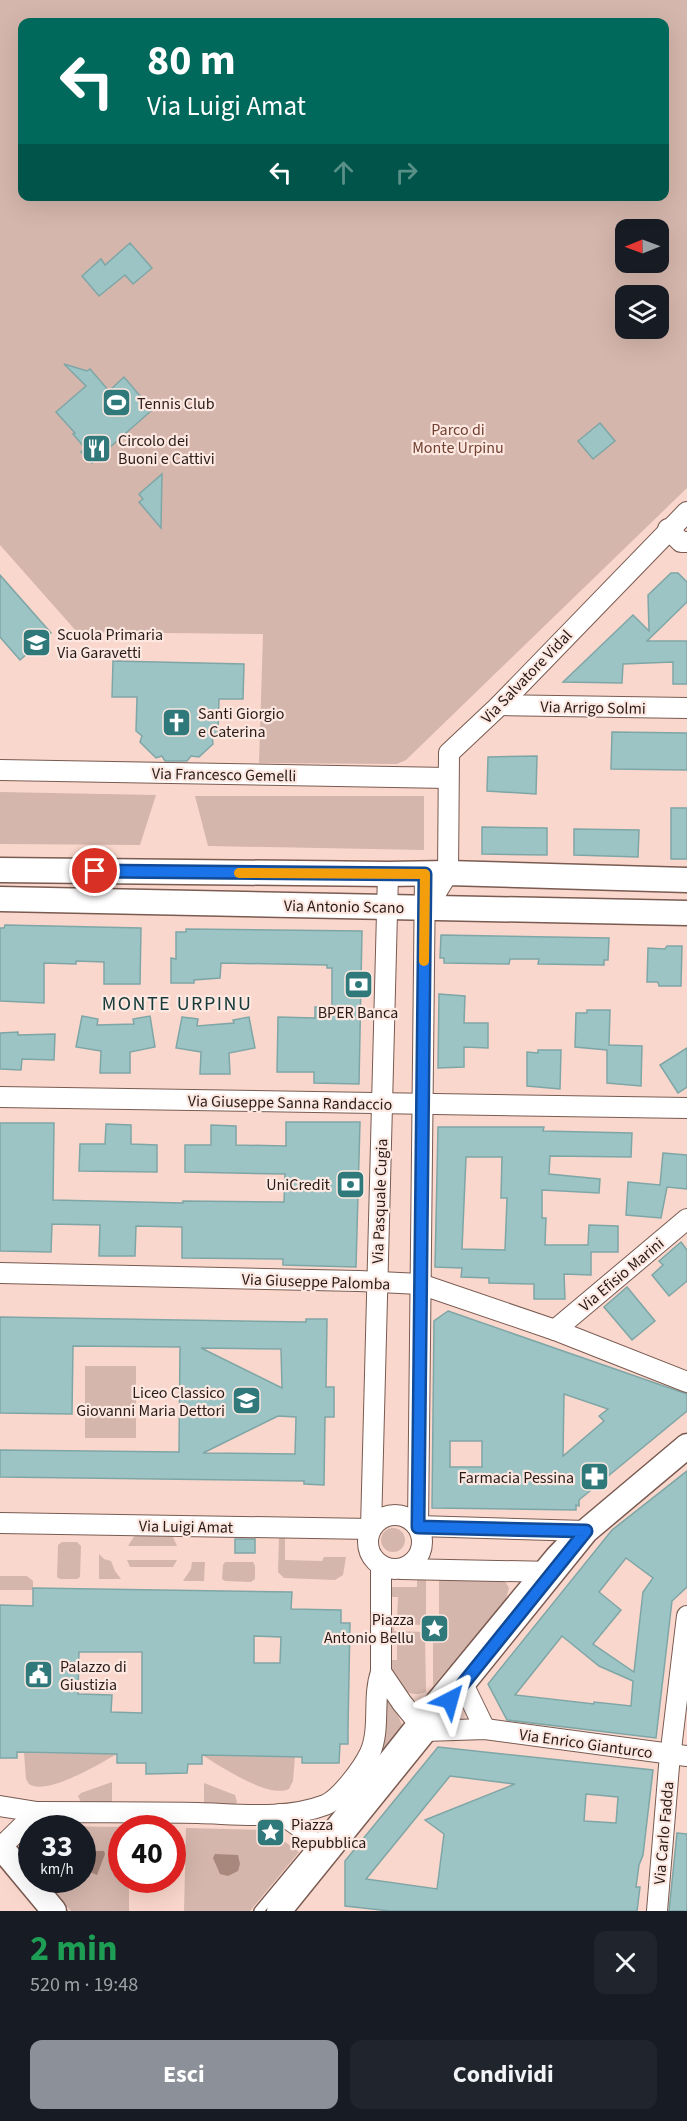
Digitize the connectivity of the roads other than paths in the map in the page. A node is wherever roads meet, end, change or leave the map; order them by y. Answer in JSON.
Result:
{"nodes":[{"id":1,"x":687,"y":512,"type":"edge"},
{"id":2,"x":668,"y":529,"type":"junction"},
{"id":3,"x":687,"y":542,"type":"edge"},
{"id":4,"x":500,"y":705,"type":"junction"},
{"id":5,"x":687,"y":708,"type":"edge"},
{"id":6,"x":0,"y":770,"type":"edge"},
{"id":7,"x":448,"y":778,"type":"junction"},
{"id":8,"x":0,"y":870,"type":"edge"},
{"id":9,"x":388,"y":874,"type":"junction"},
{"id":10,"x":437,"y":874,"type":"junction"},
{"id":11,"x":687,"y":880,"type":"edge"},
{"id":12,"x":0,"y":899,"type":"edge"},
{"id":13,"x":387,"y":907,"type":"junction"},
{"id":14,"x":425,"y":907,"type":"junction"},
{"id":15,"x":687,"y":913,"type":"edge"},
{"id":16,"x":0,"y":1097,"type":"edge"},
{"id":17,"x":382,"y":1103,"type":"junction"},
{"id":18,"x":422,"y":1104,"type":"junction"},
{"id":19,"x":687,"y":1108,"type":"edge"},
{"id":20,"x":687,"y":1219,"type":"edge"},
{"id":21,"x":0,"y":1273,"type":"edge"},
{"id":22,"x":377,"y":1282,"type":"junction"},
{"id":23,"x":420,"y":1284,"type":"junction"},
{"id":24,"x":555,"y":1330,"type":"junction"},
{"id":25,"x":687,"y":1382,"type":"edge"},
{"id":26,"x":679,"y":1444,"type":"edge"},
{"id":27,"x":0,"y":1523,"type":"edge"},
{"id":28,"x":418,"y":1526,"type":"junction"},
{"id":29,"x":371,"y":1528,"type":"junction"},
{"id":30,"x":579,"y":1528,"type":"junction"},
{"id":31,"x":388,"y":1568,"type":"junction"},
{"id":32,"x":545,"y":1571,"type":"junction"},
{"id":33,"x":687,"y":1617,"type":"edge"},
{"id":34,"x":381,"y":1672,"type":"junction"},
{"id":35,"x":463,"y":1684,"type":"junction"},
{"id":36,"x":420,"y":1724,"type":"junction"},
{"id":37,"x":484,"y":1729,"type":"junction"},
{"id":38,"x":679,"y":1755,"type":"edge"},
{"id":39,"x":0,"y":1806,"type":"edge"},
{"id":40,"x":37,"y":1812,"type":"junction"},
{"id":41,"x":280,"y":1814,"type":"junction"},
{"id":42,"x":0,"y":1847,"type":"edge"},
{"id":43,"x":315,"y":1855,"type":"junction"},
{"id":44,"x":54,"y":1911,"type":"edge"},
{"id":45,"x":259,"y":1911,"type":"edge"},
{"id":46,"x":279,"y":1911,"type":"edge"},
{"id":47,"x":657,"y":1911,"type":"edge"}],
"edges":[{"from":1,"to":2,"type":"street","name":"Via Salvatore Vidal"},
{"from":2,"to":3,"type":"street"},
{"from":2,"to":4,"type":"street","name":"Via Salvatore Vidal"},
{"from":4,"to":5,"type":"street","name":"Via Arrigo Solmi"},
{"from":4,"to":7,"type":"street","name":"Via Salvatore Vidal"},
{"from":6,"to":7,"type":"street","name":"Via Francesco Gemelli"},
{"from":7,"to":10,"type":"street","name":"Via Salvatore Vidal"},
{"from":8,"to":9,"type":"street","name":"Via Antonio Scano"},
{"from":9,"to":10,"type":"street","name":"Via Antonio Scano"},
{"from":9,"to":13,"type":"street","name":"Via Pasquale Cugia"},
{"from":10,"to":11,"type":"street","name":"Via Antonio Scano"},
{"from":10,"to":14,"type":"street"},
{"from":12,"to":13,"type":"street","name":"Via Antonio Scano"},
{"from":13,"to":14,"type":"street","name":"Via Antonio Scano"},
{"from":13,"to":17,"type":"street","name":"Via Pasquale Cugia"},
{"from":14,"to":15,"type":"street","name":"Via Antonio Scano"},
{"from":14,"to":18,"type":"street"},
{"from":16,"to":17,"type":"street","name":"Via Giuseppe Sanna Randaccio"},
{"from":17,"to":18,"type":"street","name":"Via Giuseppe Sanna Randaccio"},
{"from":17,"to":22,"type":"street","name":"Via Pasquale Cugia"},
{"from":18,"to":19,"type":"street","name":"Via Giuseppe Sanna Randaccio"},
{"from":18,"to":23,"type":"street"},
{"from":20,"to":24,"type":"street","name":"Via Efisio Marini"},
{"from":21,"to":22,"type":"street","name":"Via Giuseppe Palomba"},
{"from":22,"to":23,"type":"street","name":"Via Giuseppe Palomba"},
{"from":22,"to":29,"type":"street","name":"Via Pasquale Cugia"},
{"from":23,"to":24,"type":"street","name":"Via Giuseppe Palomba"},
{"from":23,"to":28,"type":"street"},
{"from":24,"to":25,"type":"street","name":"Via Giuseppe Palomba"},
{"from":26,"to":30,"type":"street"},
{"from":27,"to":29,"type":"street","name":"Via Luigi Amat"},
{"from":28,"to":29,"type":"street","name":"Via Luigi Amat"},
{"from":28,"to":30,"type":"street","name":"Via Luigi Amat"},
{"from":28,"to":31,"type":"street"},
{"from":29,"to":31,"type":"street"},
{"from":30,"to":32,"type":"street"},
{"from":31,"to":32,"type":"street"},
{"from":31,"to":34,"type":"street"},
{"from":32,"to":35,"type":"street"},
{"from":32,"to":36,"type":"lane"},
{"from":33,"to":38,"type":"street","name":"Via Carlo Fadda"},
{"from":34,"to":36,"type":"street"},
{"from":34,"to":41,"type":"street"},
{"from":35,"to":36,"type":"street"},
{"from":35,"to":37,"type":"street"},
{"from":36,"to":37,"type":"street","name":"Via Enrico Gianturco"},
{"from":36,"to":43,"type":"lane"},
{"from":36,"to":43,"type":"street"},
{"from":37,"to":38,"type":"street","name":"Via Enrico Gianturco"},
{"from":38,"to":47,"type":"street","name":"Via Carlo Fadda"},
{"from":39,"to":40,"type":"street"},
{"from":40,"to":41,"type":"street"},
{"from":40,"to":42,"type":"street"},
{"from":41,"to":43,"type":"street"},
{"from":42,"to":44,"type":"street"},
{"from":43,"to":45,"type":"lane"},
{"from":43,"to":46,"type":"street"}]}
